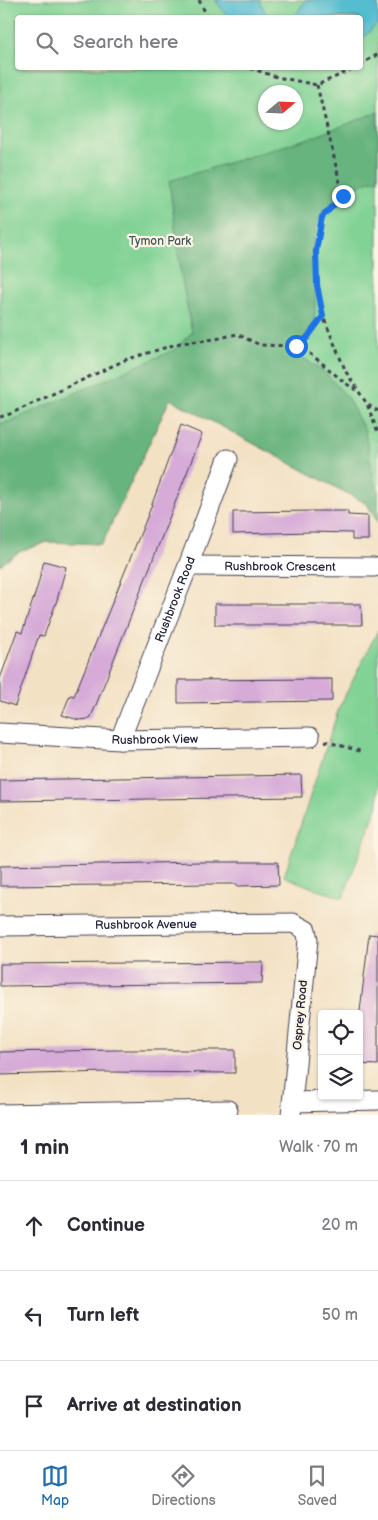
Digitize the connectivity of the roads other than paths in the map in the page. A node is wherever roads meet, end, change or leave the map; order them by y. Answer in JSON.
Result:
{"nodes":[{"id":1,"x":228,"y":459,"type":"dead end"},
{"id":2,"x":188,"y":566,"type":"junction"},
{"id":3,"x":374,"y":567,"type":"dead end"},
{"id":4,"x":0,"y":733,"type":"edge"},
{"id":5,"x":317,"y":739,"type":"road end"},
{"id":6,"x":120,"y":740,"type":"junction"},
{"id":7,"x":293,"y":923,"type":"joint"},
{"id":8,"x":0,"y":926,"type":"edge"},
{"id":9,"x":378,"y":1100,"type":"edge"},
{"id":10,"x":291,"y":1109,"type":"edge"},
{"id":11,"x":228,"y":1110,"type":"dead end"},
{"id":12,"x":0,"y":1114,"type":"edge"}],
"edges":[{"from":1,"to":2,"type":"street","name":"Rushbrook Road"},
{"from":2,"to":3,"type":"street","name":"Rushbrook Crescent"},
{"from":2,"to":6,"type":"street","name":"Rushbrook Road"},
{"from":4,"to":6,"type":"street","name":"Rushbrook View"},
{"from":5,"to":6,"type":"street","name":"Rushbrook View"},
{"from":7,"to":8,"type":"street","name":"Rushbrook Avenue"},
{"from":7,"to":10,"type":"street","name":"Osprey Road"},
{"from":9,"to":10,"type":"street"},
{"from":11,"to":12,"type":"street"}]}
